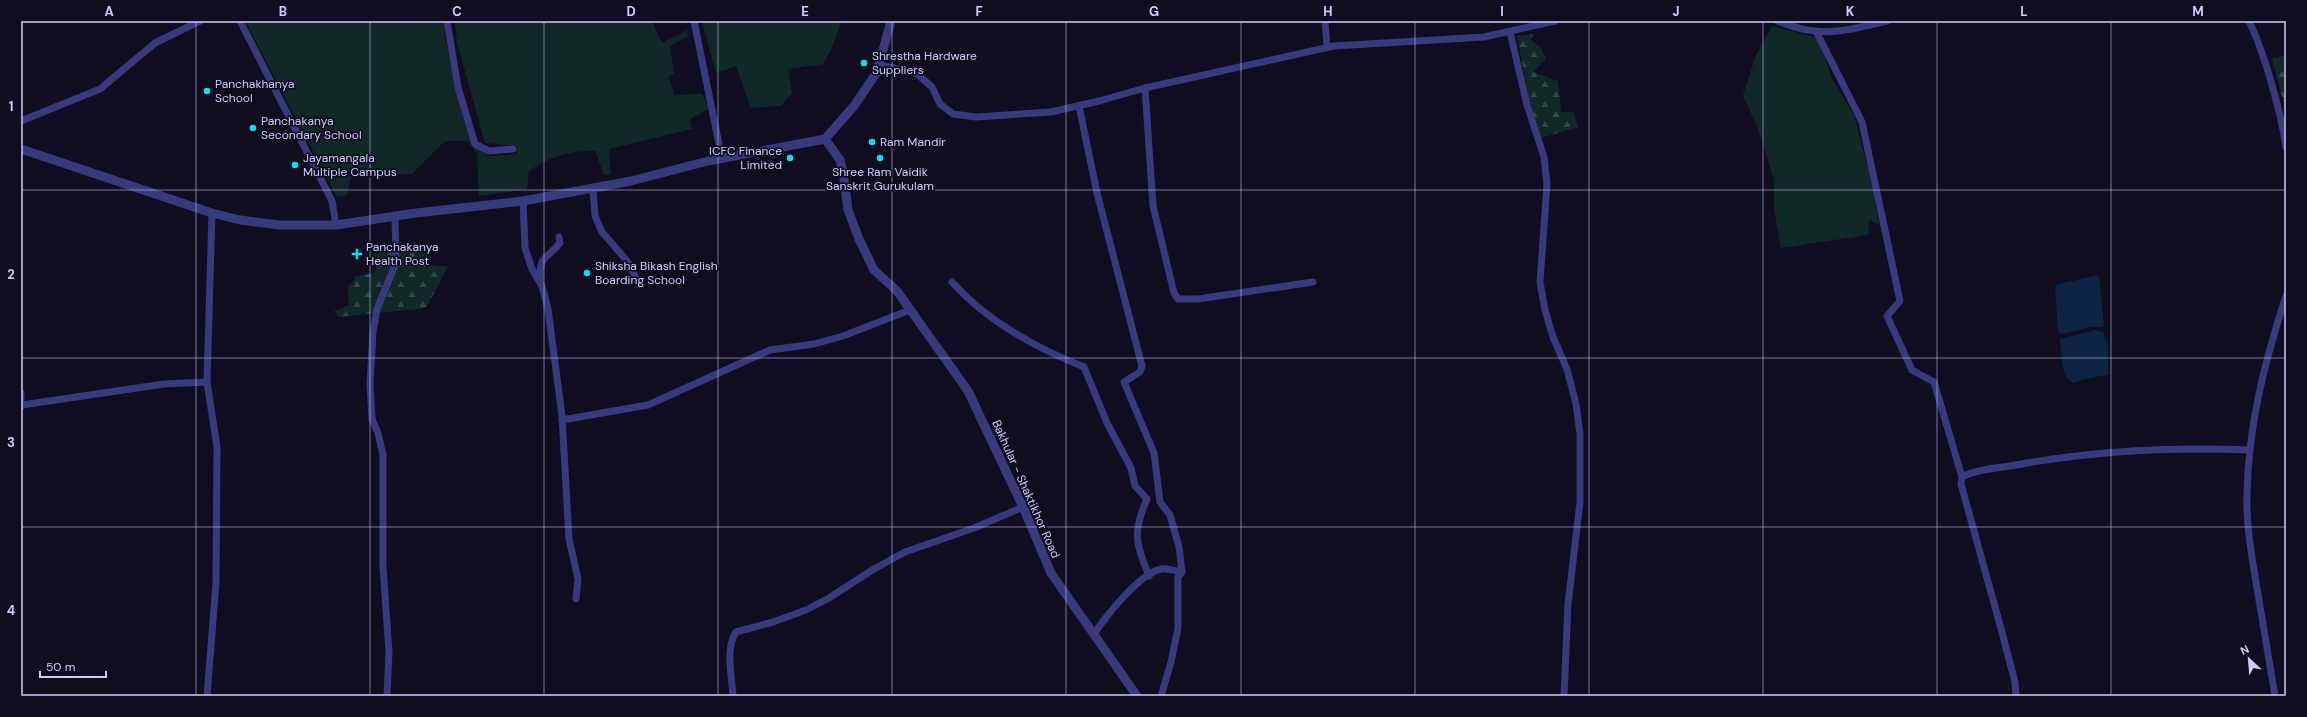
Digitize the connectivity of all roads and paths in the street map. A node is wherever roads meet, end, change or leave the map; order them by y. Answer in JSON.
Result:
{"nodes":[{"id":1,"x":198,"y":21,"type":"edge"},
{"id":2,"x":240,"y":21,"type":"edge"},
{"id":3,"x":446,"y":21,"type":"edge"},
{"id":4,"x":694,"y":21,"type":"edge"},
{"id":5,"x":891,"y":21,"type":"edge"},
{"id":6,"x":1325,"y":21,"type":"edge"},
{"id":7,"x":1555,"y":21,"type":"edge"},
{"id":8,"x":1778,"y":21,"type":"edge"},
{"id":9,"x":1887,"y":21,"type":"edge"},
{"id":10,"x":2249,"y":21,"type":"edge"},
{"id":11,"x":1510,"y":32,"type":"junction"},
{"id":12,"x":1818,"y":33,"type":"junction"},
{"id":13,"x":1327,"y":47,"type":"junction"},
{"id":14,"x":879,"y":65,"type":"junction"},
{"id":15,"x":1145,"y":88,"type":"junction"},
{"id":16,"x":1079,"y":106,"type":"junction"},
{"id":17,"x":21,"y":121,"type":"edge"},
{"id":18,"x":825,"y":139,"type":"junction"},
{"id":19,"x":2286,"y":147,"type":"edge"},
{"id":20,"x":513,"y":148,"type":"dead end"},
{"id":21,"x":21,"y":149,"type":"edge"},
{"id":22,"x":722,"y":159,"type":"junction"},
{"id":23,"x":593,"y":188,"type":"junction"},
{"id":24,"x":523,"y":201,"type":"junction"},
{"id":25,"x":212,"y":213,"type":"junction"},
{"id":26,"x":395,"y":216,"type":"junction"},
{"id":27,"x":336,"y":224,"type":"junction"},
{"id":28,"x":559,"y":237,"type":"dead end"},
{"id":29,"x":636,"y":280,"type":"dead end"},
{"id":30,"x":540,"y":282,"type":"junction"},
{"id":31,"x":952,"y":282,"type":"dead end"},
{"id":32,"x":1313,"y":282,"type":"dead end"},
{"id":33,"x":2286,"y":296,"type":"edge"},
{"id":34,"x":910,"y":310,"type":"junction"},
{"id":35,"x":207,"y":382,"type":"junction"},
{"id":36,"x":21,"y":393,"type":"edge"},
{"id":37,"x":22,"y":405,"type":"edge"},
{"id":38,"x":562,"y":420,"type":"junction"},
{"id":39,"x":2250,"y":450,"type":"junction"},
{"id":40,"x":1962,"y":477,"type":"junction"},
{"id":41,"x":1023,"y":507,"type":"junction"},
{"id":42,"x":1182,"y":572,"type":"junction"},
{"id":43,"x":1149,"y":576,"type":"junction"},
{"id":44,"x":576,"y":599,"type":"dead end"},
{"id":45,"x":1094,"y":634,"type":"junction"},
{"id":46,"x":207,"y":696,"type":"edge"},
{"id":47,"x":387,"y":696,"type":"edge"},
{"id":48,"x":733,"y":696,"type":"edge"},
{"id":49,"x":1137,"y":696,"type":"edge"},
{"id":50,"x":1161,"y":696,"type":"edge"},
{"id":51,"x":1564,"y":696,"type":"edge"},
{"id":52,"x":2016,"y":696,"type":"edge"},
{"id":53,"x":2275,"y":696,"type":"edge"}],
"edges":[{"from":1,"to":17,"type":"street"},
{"from":2,"to":27,"type":"street"},
{"from":3,"to":20,"type":"street"},
{"from":4,"to":22,"type":"street"},
{"from":5,"to":14,"type":"street"},
{"from":6,"to":13,"type":"street"},
{"from":7,"to":11,"type":"street"},
{"from":8,"to":12,"type":"street"},
{"from":9,"to":12,"type":"street"},
{"from":10,"to":19,"type":"street"},
{"from":11,"to":13,"type":"street"},
{"from":11,"to":51,"type":"street"},
{"from":12,"to":40,"type":"street"},
{"from":13,"to":15,"type":"street"},
{"from":14,"to":16,"type":"street"},
{"from":14,"to":18,"type":"street"},
{"from":15,"to":16,"type":"street"},
{"from":15,"to":32,"type":"street"},
{"from":16,"to":42,"type":"street"},
{"from":18,"to":22,"type":"street"},
{"from":18,"to":34,"type":"street","name":"Bakhular - Shaktikhor Road"},
{"from":21,"to":25,"type":"street"},
{"from":22,"to":23,"type":"street"},
{"from":23,"to":24,"type":"street"},
{"from":23,"to":29,"type":"street"},
{"from":24,"to":26,"type":"street"},
{"from":24,"to":30,"type":"street"},
{"from":25,"to":27,"type":"street"},
{"from":25,"to":35,"type":"street"},
{"from":26,"to":27,"type":"street"},
{"from":26,"to":47,"type":"street"},
{"from":28,"to":30,"type":"street"},
{"from":30,"to":38,"type":"street"},
{"from":31,"to":43,"type":"street"},
{"from":33,"to":39,"type":"street"},
{"from":34,"to":38,"type":"street"},
{"from":34,"to":41,"type":"street","name":"Bakhular - Shaktikhor Road"},
{"from":35,"to":37,"type":"street"},
{"from":35,"to":46,"type":"street"},
{"from":36,"to":37,"type":"street"},
{"from":38,"to":44,"type":"street"},
{"from":39,"to":40,"type":"street"},
{"from":39,"to":53,"type":"street"},
{"from":40,"to":52,"type":"street"},
{"from":41,"to":45,"type":"street","name":"Bakhular - Shaktikhor Road"},
{"from":41,"to":48,"type":"street"},
{"from":42,"to":43,"type":"street"},
{"from":42,"to":50,"type":"street"},
{"from":43,"to":45,"type":"street"},
{"from":45,"to":49,"type":"street","name":"Bakhular - Shaktikhor Road"}]}
